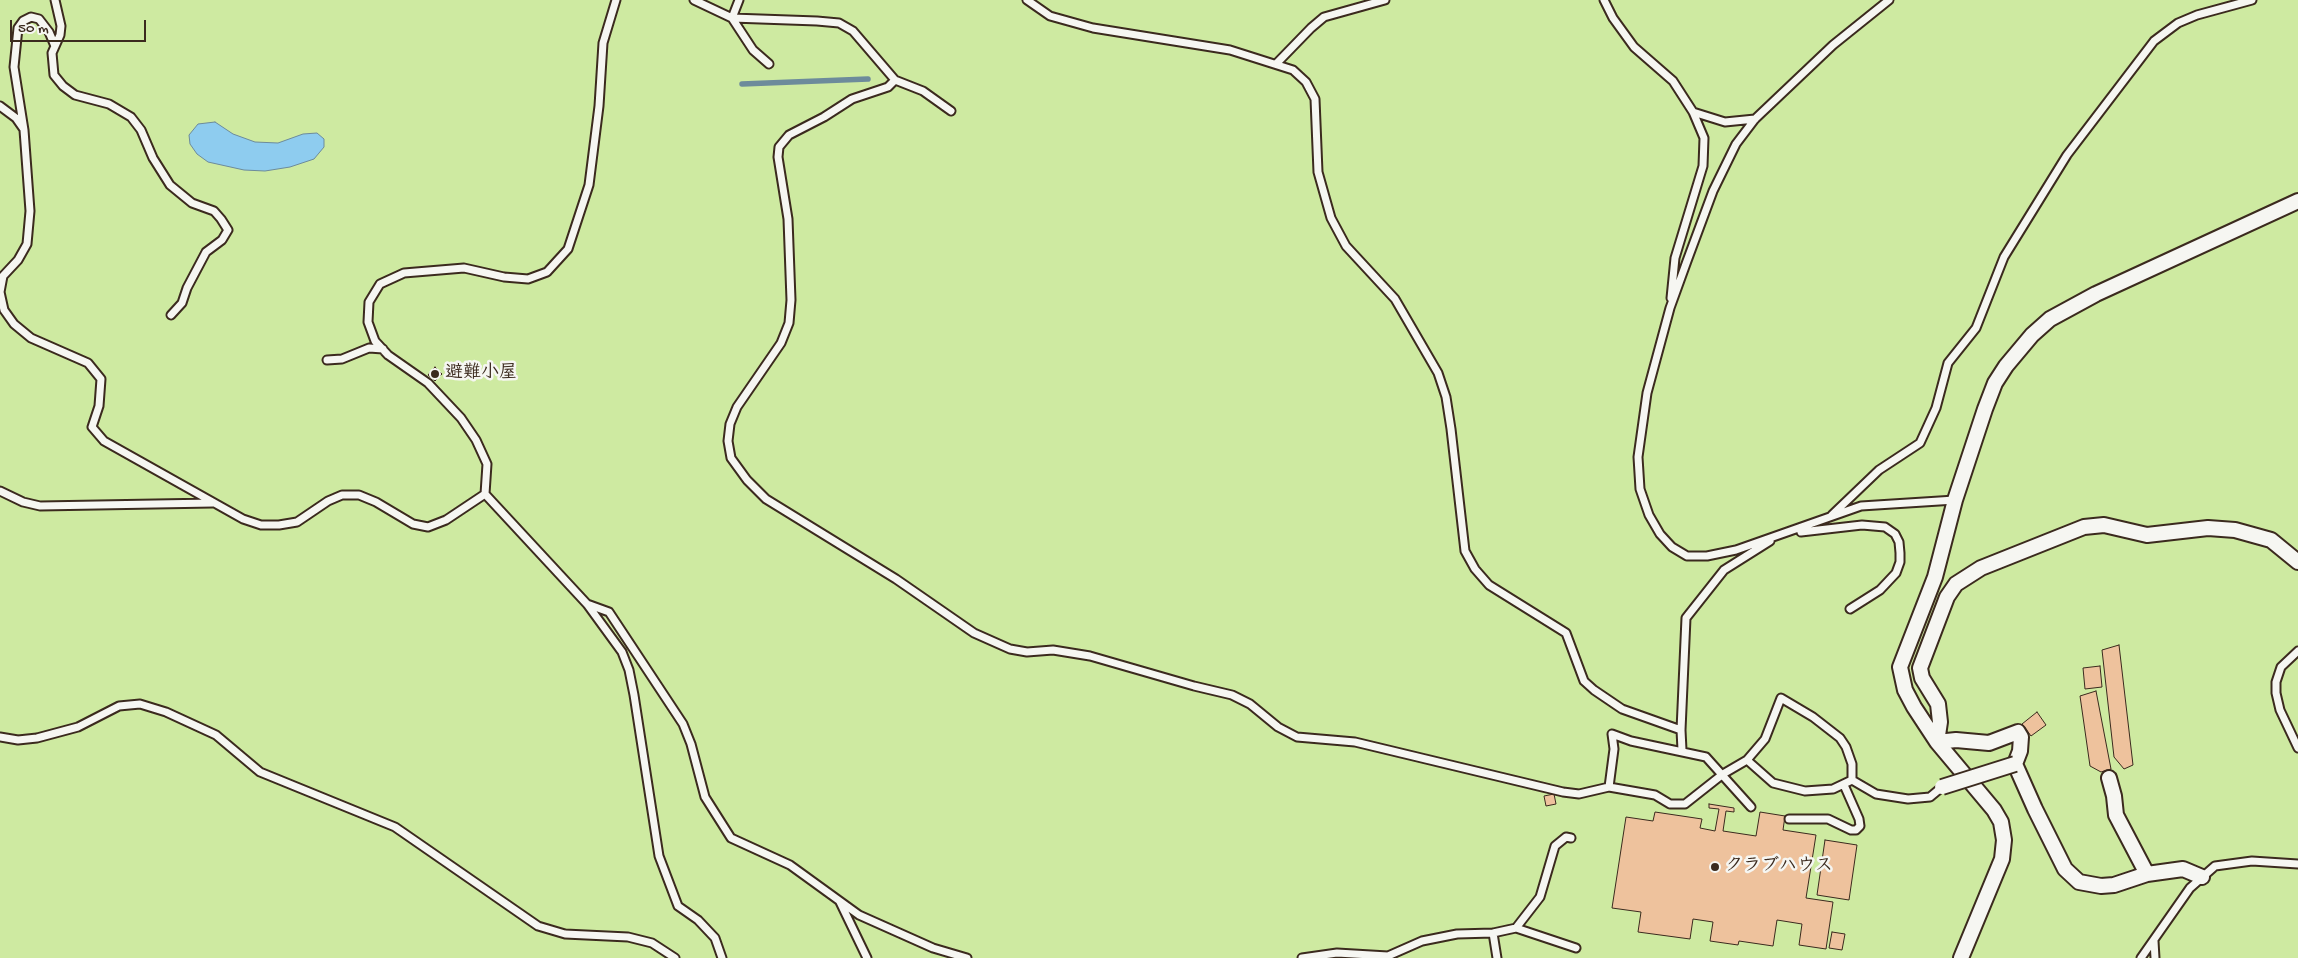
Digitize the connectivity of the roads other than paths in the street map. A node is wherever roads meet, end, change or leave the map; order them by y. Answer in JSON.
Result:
{"nodes":[{"id":1,"x":55,"y":0,"type":"edge"},
{"id":2,"x":616,"y":0,"type":"edge"},
{"id":3,"x":694,"y":0,"type":"edge"},
{"id":4,"x":739,"y":0,"type":"edge"},
{"id":5,"x":1027,"y":0,"type":"edge"},
{"id":6,"x":1385,"y":0,"type":"edge"},
{"id":7,"x":1604,"y":0,"type":"edge"},
{"id":8,"x":1889,"y":0,"type":"edge"},
{"id":9,"x":2252,"y":0,"type":"edge"},
{"id":10,"x":732,"y":18,"type":"junction"},
{"id":11,"x":55,"y":46,"type":"junction"},
{"id":12,"x":769,"y":64,"type":"dead end"},
{"id":13,"x":1276,"y":64,"type":"junction"},
{"id":14,"x":894,"y":80,"type":"junction"},
{"id":15,"x":0,"y":106,"type":"edge"},
{"id":16,"x":951,"y":111,"type":"dead end"},
{"id":17,"x":1693,"y":112,"type":"junction"},
{"id":18,"x":1755,"y":119,"type":"junction"},
{"id":19,"x":24,"y":130,"type":"junction"},
{"id":20,"x":2298,"y":201,"type":"edge"},
{"id":21,"x":0,"y":292,"type":"edge"},
{"id":22,"x":1670,"y":308,"type":"junction"},
{"id":23,"x":171,"y":315,"type":"dead end"},
{"id":24,"x":382,"y":349,"type":"junction"},
{"id":25,"x":327,"y":360,"type":"dead end"},
{"id":26,"x":0,"y":491,"type":"edge"},
{"id":27,"x":485,"y":494,"type":"junction"},
{"id":28,"x":1955,"y":500,"type":"junction"},
{"id":29,"x":213,"y":503,"type":"junction"},
{"id":30,"x":1827,"y":519,"type":"junction"},
{"id":31,"x":1782,"y":534,"type":"junction"},
{"id":32,"x":2298,"y":562,"type":"edge"},
{"id":33,"x":587,"y":604,"type":"junction"},
{"id":34,"x":1850,"y":609,"type":"dead end"},
{"id":35,"x":2298,"y":651,"type":"edge"},
{"id":36,"x":1681,"y":730,"type":"junction"},
{"id":37,"x":0,"y":737,"type":"edge"},
{"id":38,"x":1937,"y":742,"type":"junction"},
{"id":39,"x":2298,"y":748,"type":"edge"},
{"id":40,"x":1682,"y":750,"type":"junction"},
{"id":41,"x":1747,"y":760,"type":"junction"},
{"id":42,"x":2015,"y":764,"type":"junction"},
{"id":43,"x":1723,"y":774,"type":"junction"},
{"id":44,"x":2109,"y":778,"type":"dead end"},
{"id":45,"x":1852,"y":780,"type":"junction"},
{"id":46,"x":1844,"y":785,"type":"junction"},
{"id":47,"x":1609,"y":787,"type":"junction"},
{"id":48,"x":1942,"y":787,"type":"joint"},
{"id":49,"x":1752,"y":807,"type":"dead end"},
{"id":50,"x":1789,"y":819,"type":"dead end"},
{"id":51,"x":1571,"y":838,"type":"dead end"},
{"id":52,"x":2298,"y":864,"type":"edge"},
{"id":53,"x":2147,"y":874,"type":"junction"},
{"id":54,"x":2202,"y":877,"type":"junction"},
{"id":55,"x":838,"y":898,"type":"junction"},
{"id":56,"x":1516,"y":928,"type":"junction"},
{"id":57,"x":1493,"y":933,"type":"junction"},
{"id":58,"x":2154,"y":941,"type":"junction"},
{"id":59,"x":1576,"y":948,"type":"dead end"},
{"id":60,"x":675,"y":958,"type":"edge"},
{"id":61,"x":722,"y":958,"type":"edge"},
{"id":62,"x":867,"y":958,"type":"edge"},
{"id":63,"x":967,"y":958,"type":"edge"},
{"id":64,"x":1302,"y":958,"type":"edge"},
{"id":65,"x":1497,"y":958,"type":"edge"},
{"id":66,"x":1961,"y":958,"type":"edge"},
{"id":67,"x":2141,"y":958,"type":"edge"},
{"id":68,"x":2155,"y":958,"type":"edge"}],
"edges":[{"from":1,"to":11,"type":"lane"},
{"from":2,"to":24,"type":"lane"},
{"from":3,"to":10,"type":"lane"},
{"from":4,"to":10,"type":"lane"},
{"from":5,"to":13,"type":"lane"},
{"from":6,"to":13,"type":"lane"},
{"from":7,"to":17,"type":"lane"},
{"from":8,"to":18,"type":"lane"},
{"from":9,"to":30,"type":"lane"},
{"from":10,"to":12,"type":"lane"},
{"from":10,"to":14,"type":"lane"},
{"from":11,"to":19,"type":"lane"},
{"from":11,"to":23,"type":"lane"},
{"from":13,"to":36,"type":"lane"},
{"from":14,"to":16,"type":"lane"},
{"from":14,"to":47,"type":"lane"},
{"from":15,"to":19,"type":"lane"},
{"from":17,"to":18,"type":"lane"},
{"from":17,"to":22,"type":"lane"},
{"from":18,"to":22,"type":"lane"},
{"from":19,"to":21,"type":"lane"},
{"from":20,"to":28,"type":"street"},
{"from":21,"to":29,"type":"lane"},
{"from":22,"to":31,"type":"lane"},
{"from":24,"to":25,"type":"lane"},
{"from":24,"to":27,"type":"lane"},
{"from":26,"to":29,"type":"lane"},
{"from":27,"to":29,"type":"lane"},
{"from":27,"to":33,"type":"lane"},
{"from":28,"to":30,"type":"lane"},
{"from":28,"to":38,"type":"street"},
{"from":30,"to":31,"type":"lane"},
{"from":31,"to":34,"type":"lane"},
{"from":31,"to":36,"type":"lane"},
{"from":32,"to":38,"type":"street"},
{"from":33,"to":55,"type":"lane"},
{"from":33,"to":61,"type":"lane"},
{"from":35,"to":39,"type":"lane"},
{"from":36,"to":40,"type":"lane"},
{"from":37,"to":60,"type":"lane"},
{"from":38,"to":42,"type":"street"},
{"from":38,"to":66,"type":"street"},
{"from":40,"to":43,"type":"lane"},
{"from":40,"to":47,"type":"lane"},
{"from":41,"to":43,"type":"lane"},
{"from":41,"to":45,"type":"lane"},
{"from":41,"to":46,"type":"lane"},
{"from":42,"to":48,"type":"street","bridge":true},
{"from":42,"to":53,"type":"street"},
{"from":43,"to":47,"type":"lane"},
{"from":43,"to":49,"type":"lane"},
{"from":44,"to":53,"type":"street"},
{"from":45,"to":46,"type":"lane"},
{"from":45,"to":48,"type":"lane"},
{"from":46,"to":50,"type":"lane"},
{"from":51,"to":56,"type":"lane"},
{"from":52,"to":54,"type":"lane"},
{"from":53,"to":54,"type":"street"},
{"from":54,"to":58,"type":"lane"},
{"from":55,"to":62,"type":"lane"},
{"from":55,"to":63,"type":"lane"},
{"from":56,"to":57,"type":"lane"},
{"from":56,"to":59,"type":"lane"},
{"from":57,"to":64,"type":"lane"},
{"from":57,"to":65,"type":"lane"},
{"from":58,"to":67,"type":"lane"},
{"from":58,"to":68,"type":"lane"}]}
